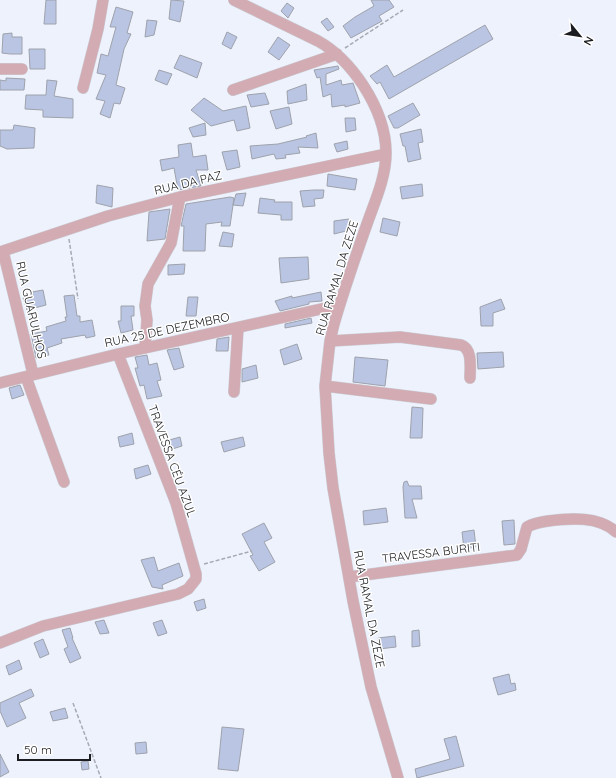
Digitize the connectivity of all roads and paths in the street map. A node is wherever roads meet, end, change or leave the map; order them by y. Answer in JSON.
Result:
{"nodes":[{"id":1,"x":103,"y":0,"type":"edge"},
{"id":2,"x":234,"y":0,"type":"edge"},
{"id":3,"x":403,"y":10,"type":"dead end"},
{"id":4,"x":337,"y":54,"type":"junction"},
{"id":5,"x":0,"y":69,"type":"edge"},
{"id":6,"x":22,"y":69,"type":"dead end"},
{"id":7,"x":83,"y":88,"type":"dead end"},
{"id":8,"x":233,"y":90,"type":"dead end"},
{"id":9,"x":386,"y":154,"type":"junction"},
{"id":10,"x":180,"y":197,"type":"junction"},
{"id":11,"x":68,"y":229,"type":"junction"},
{"id":12,"x":2,"y":251,"type":"edge"},
{"id":13,"x":78,"y":299,"type":"dead end"},
{"id":14,"x":339,"y":305,"type":"junction"},
{"id":15,"x":238,"y":328,"type":"junction"},
{"id":16,"x":330,"y":341,"type":"junction"},
{"id":17,"x":145,"y":348,"type":"junction"},
{"id":18,"x":118,"y":354,"type":"junction"},
{"id":19,"x":29,"y":376,"type":"junction"},
{"id":20,"x":470,"y":378,"type":"dead end"},
{"id":21,"x":0,"y":383,"type":"edge"},
{"id":22,"x":325,"y":386,"type":"junction"},
{"id":23,"x":234,"y":392,"type":"dead end"},
{"id":24,"x":430,"y":399,"type":"dead end"},
{"id":25,"x":64,"y":482,"type":"dead end"},
{"id":26,"x":616,"y":532,"type":"edge"},
{"id":27,"x":252,"y":551,"type":"dead end"},
{"id":28,"x":194,"y":567,"type":"junction"},
{"id":29,"x":349,"y":577,"type":"junction"},
{"id":30,"x":0,"y":643,"type":"edge"},
{"id":31,"x":73,"y":703,"type":"dead end"},
{"id":32,"x":101,"y":778,"type":"edge"},
{"id":33,"x":398,"y":778,"type":"edge"}],
"edges":[{"from":1,"to":7,"type":"street"},
{"from":2,"to":4,"type":"street","name":"RUA RAMAL DA ZEZE"},
{"from":3,"to":4,"type":"path"},
{"from":4,"to":8,"type":"street"},
{"from":4,"to":9,"type":"street","name":"RUA RAMAL DA ZEZE"},
{"from":5,"to":6,"type":"street"},
{"from":9,"to":10,"type":"street","name":"RUA DA PAZ"},
{"from":9,"to":14,"type":"street","name":"RUA RAMAL DA ZEZE"},
{"from":10,"to":11,"type":"street","name":"RUA DA PAZ"},
{"from":10,"to":17,"type":"street"},
{"from":11,"to":12,"type":"street","name":"RUA DA PAZ"},
{"from":11,"to":13,"type":"path"},
{"from":12,"to":19,"type":"street","name":"RUA GUARULHOS"},
{"from":14,"to":15,"type":"street","name":"RUA 25 DE DEZEMBRO"},
{"from":14,"to":16,"type":"street","name":"RUA RAMAL DA ZEZE"},
{"from":15,"to":17,"type":"street","name":"RUA 25 DE DEZEMBRO"},
{"from":15,"to":23,"type":"street"},
{"from":16,"to":20,"type":"street"},
{"from":16,"to":22,"type":"street","name":"RUA RAMAL DA ZEZE"},
{"from":17,"to":18,"type":"street","name":"RUA 25 DE DEZEMBRO"},
{"from":18,"to":19,"type":"street","name":"RUA 25 DE DEZEMBRO"},
{"from":18,"to":28,"type":"street","name":"TRAVESSA CÉU AZUL"},
{"from":19,"to":21,"type":"street","name":"RUA 25 DE DEZEMBRO"},
{"from":19,"to":25,"type":"street","name":"RUA GUARULHOS"},
{"from":22,"to":24,"type":"street"},
{"from":22,"to":29,"type":"street","name":"RUA RAMAL DA ZEZE"},
{"from":26,"to":29,"type":"street","name":"TRAVESSA BURITI"},
{"from":27,"to":28,"type":"path"},
{"from":28,"to":30,"type":"street","name":"TRAVESSA CÉU AZUL"},
{"from":29,"to":33,"type":"street","name":"RUA RAMAL DA ZEZE"},
{"from":31,"to":32,"type":"path"}]}
